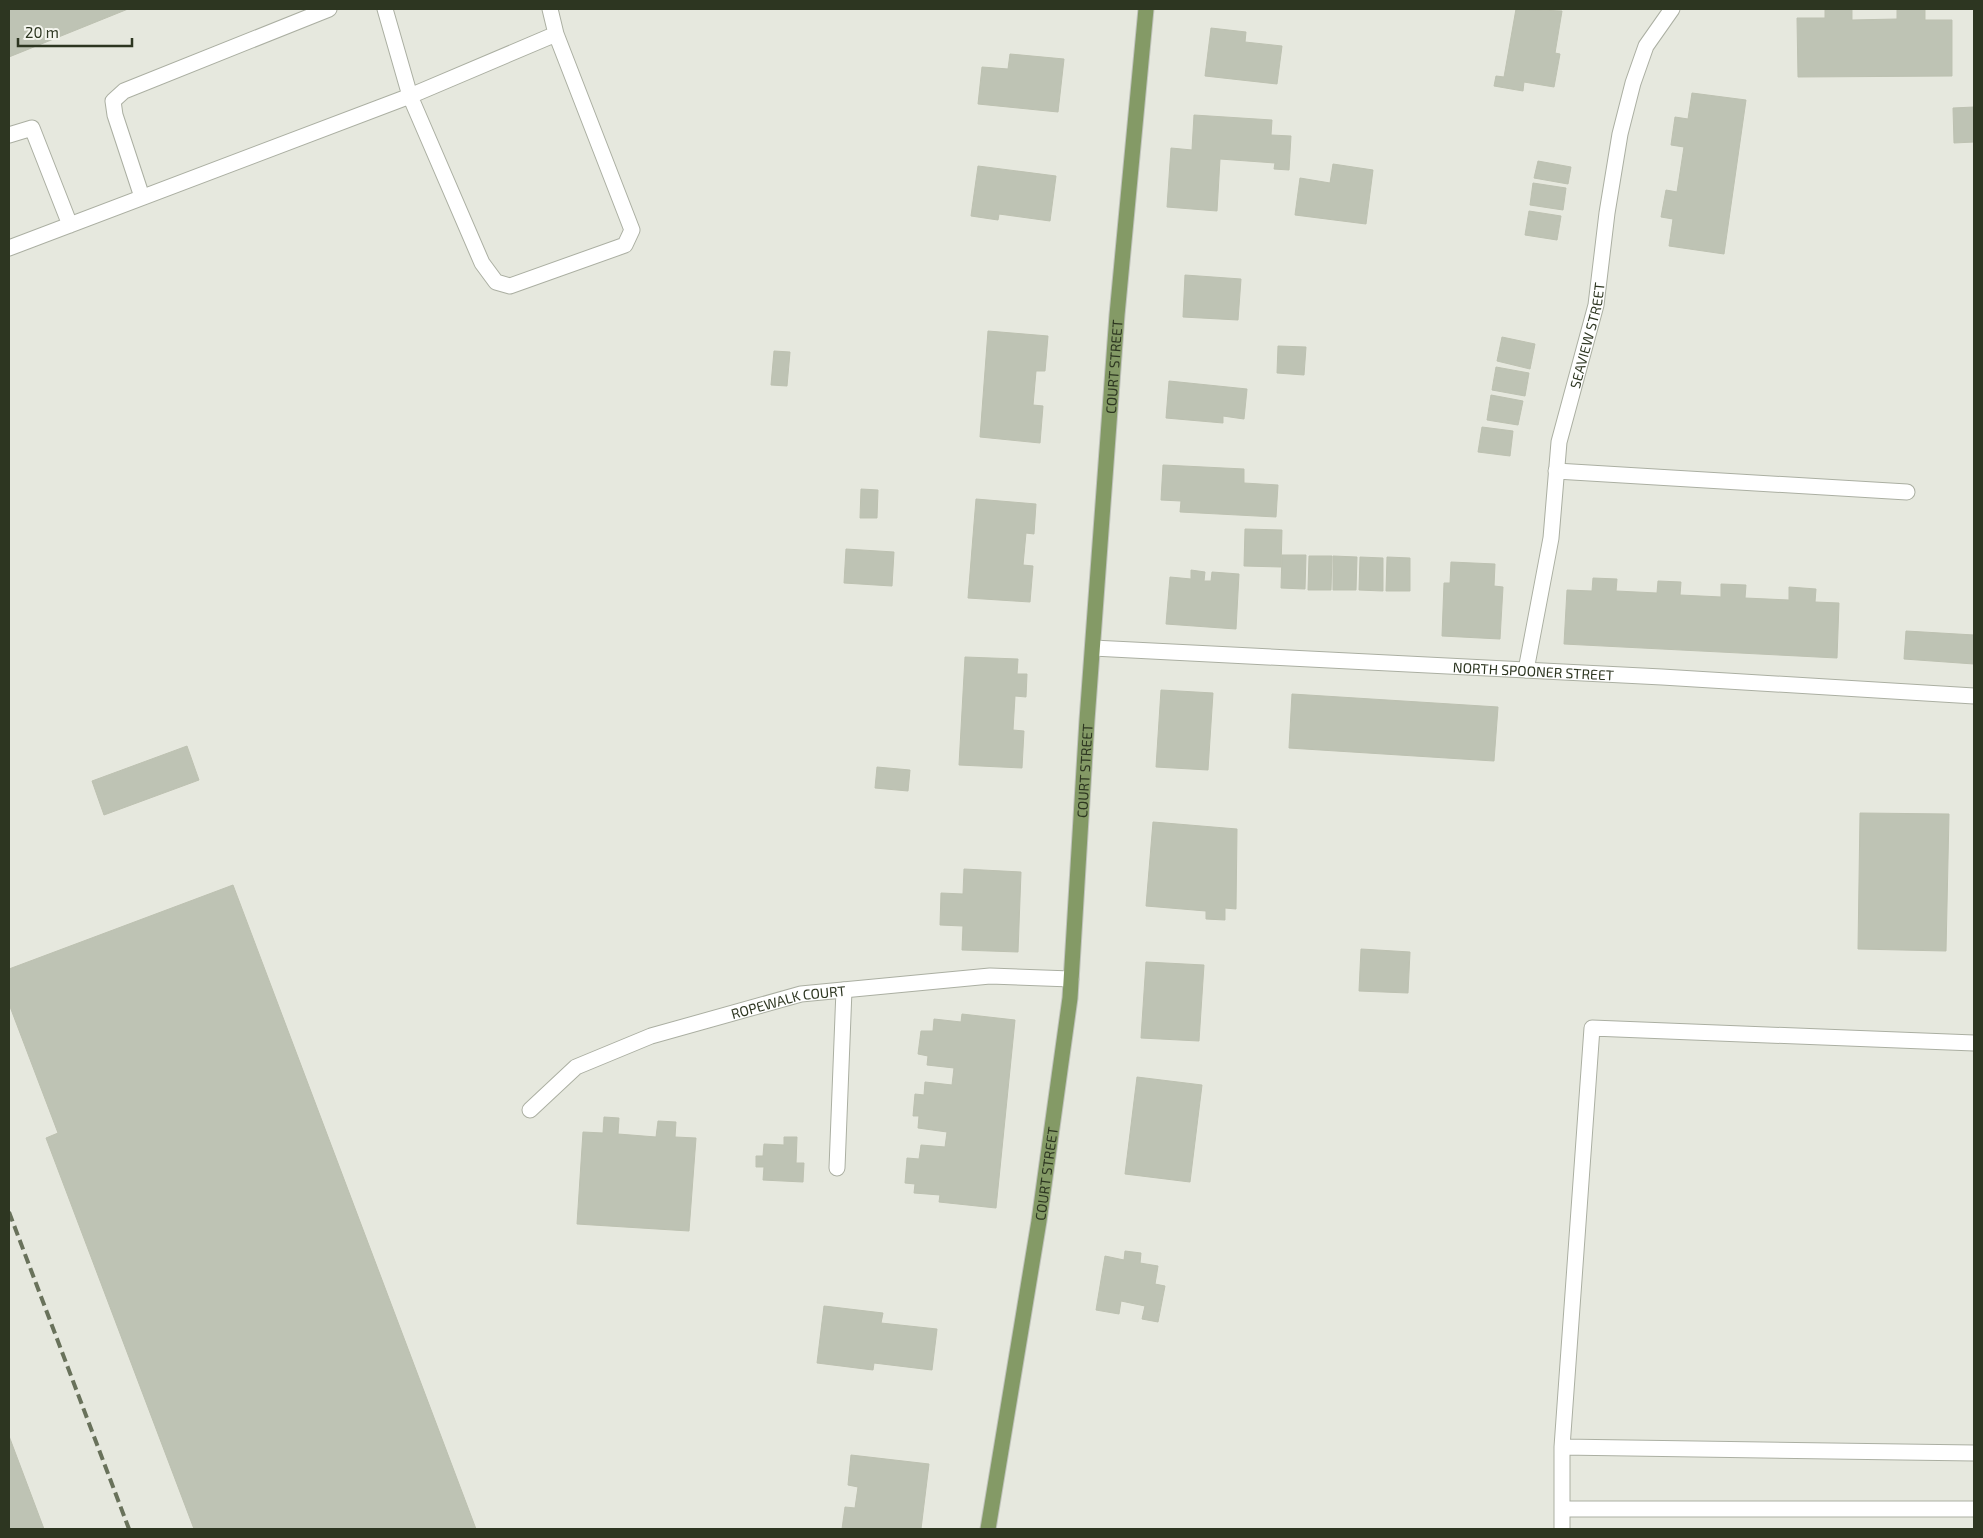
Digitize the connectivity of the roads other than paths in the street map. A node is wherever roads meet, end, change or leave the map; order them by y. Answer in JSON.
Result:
{"nodes":[{"id":1,"x":330,"y":9,"type":"edge"},
{"id":2,"x":385,"y":9,"type":"edge"},
{"id":3,"x":550,"y":9,"type":"edge"},
{"id":4,"x":1146,"y":9,"type":"edge"},
{"id":5,"x":1672,"y":9,"type":"edge"},
{"id":6,"x":556,"y":34,"type":"junction"},
{"id":7,"x":410,"y":96,"type":"junction"},
{"id":8,"x":9,"y":135,"type":"edge"},
{"id":9,"x":142,"y":197,"type":"junction"},
{"id":10,"x":70,"y":225,"type":"junction"},
{"id":11,"x":9,"y":248,"type":"edge"},
{"id":12,"x":1556,"y":471,"type":"junction"},
{"id":13,"x":1907,"y":492,"type":"dead end"},
{"id":14,"x":1093,"y":648,"type":"junction"},
{"id":15,"x":1526,"y":670,"type":"junction"},
{"id":16,"x":1974,"y":696,"type":"edge"},
{"id":17,"x":1071,"y":979,"type":"junction"},
{"id":18,"x":844,"y":990,"type":"junction"},
{"id":19,"x":1974,"y":1043,"type":"edge"},
{"id":20,"x":530,"y":1110,"type":"dead end"},
{"id":21,"x":836,"y":1168,"type":"dead end"},
{"id":22,"x":1562,"y":1447,"type":"junction"},
{"id":23,"x":1974,"y":1453,"type":"edge"},
{"id":24,"x":1974,"y":1508,"type":"edge"},
{"id":25,"x":1562,"y":1509,"type":"junction"},
{"id":26,"x":988,"y":1529,"type":"edge"},
{"id":27,"x":1562,"y":1529,"type":"edge"}],
"edges":[{"from":1,"to":9,"type":"street"},
{"from":2,"to":7,"type":"street"},
{"from":3,"to":6,"type":"street"},
{"from":4,"to":14,"type":"main road","name":"COURT STREET"},
{"from":5,"to":12,"type":"street","name":"SEAVIEW STREET"},
{"from":6,"to":7,"type":"street"},
{"from":6,"to":7,"type":"street"},
{"from":7,"to":9,"type":"street"},
{"from":8,"to":10,"type":"street"},
{"from":9,"to":10,"type":"street"},
{"from":10,"to":11,"type":"street"},
{"from":12,"to":13,"type":"street"},
{"from":12,"to":15,"type":"street","name":"SEAVIEW STREET"},
{"from":14,"to":15,"type":"street","name":"NORTH SPOONER STREET"},
{"from":14,"to":17,"type":"main road","name":"COURT STREET"},
{"from":15,"to":16,"type":"street","name":"NORTH SPOONER STREET"},
{"from":17,"to":18,"type":"street","name":"ROPEWALK COURT"},
{"from":17,"to":26,"type":"main road","name":"COURT STREET"},
{"from":18,"to":20,"type":"street","name":"ROPEWALK COURT"},
{"from":18,"to":21,"type":"street"},
{"from":19,"to":22,"type":"street"},
{"from":22,"to":23,"type":"street"},
{"from":22,"to":25,"type":"street"},
{"from":24,"to":25,"type":"street"},
{"from":25,"to":27,"type":"street"}]}
